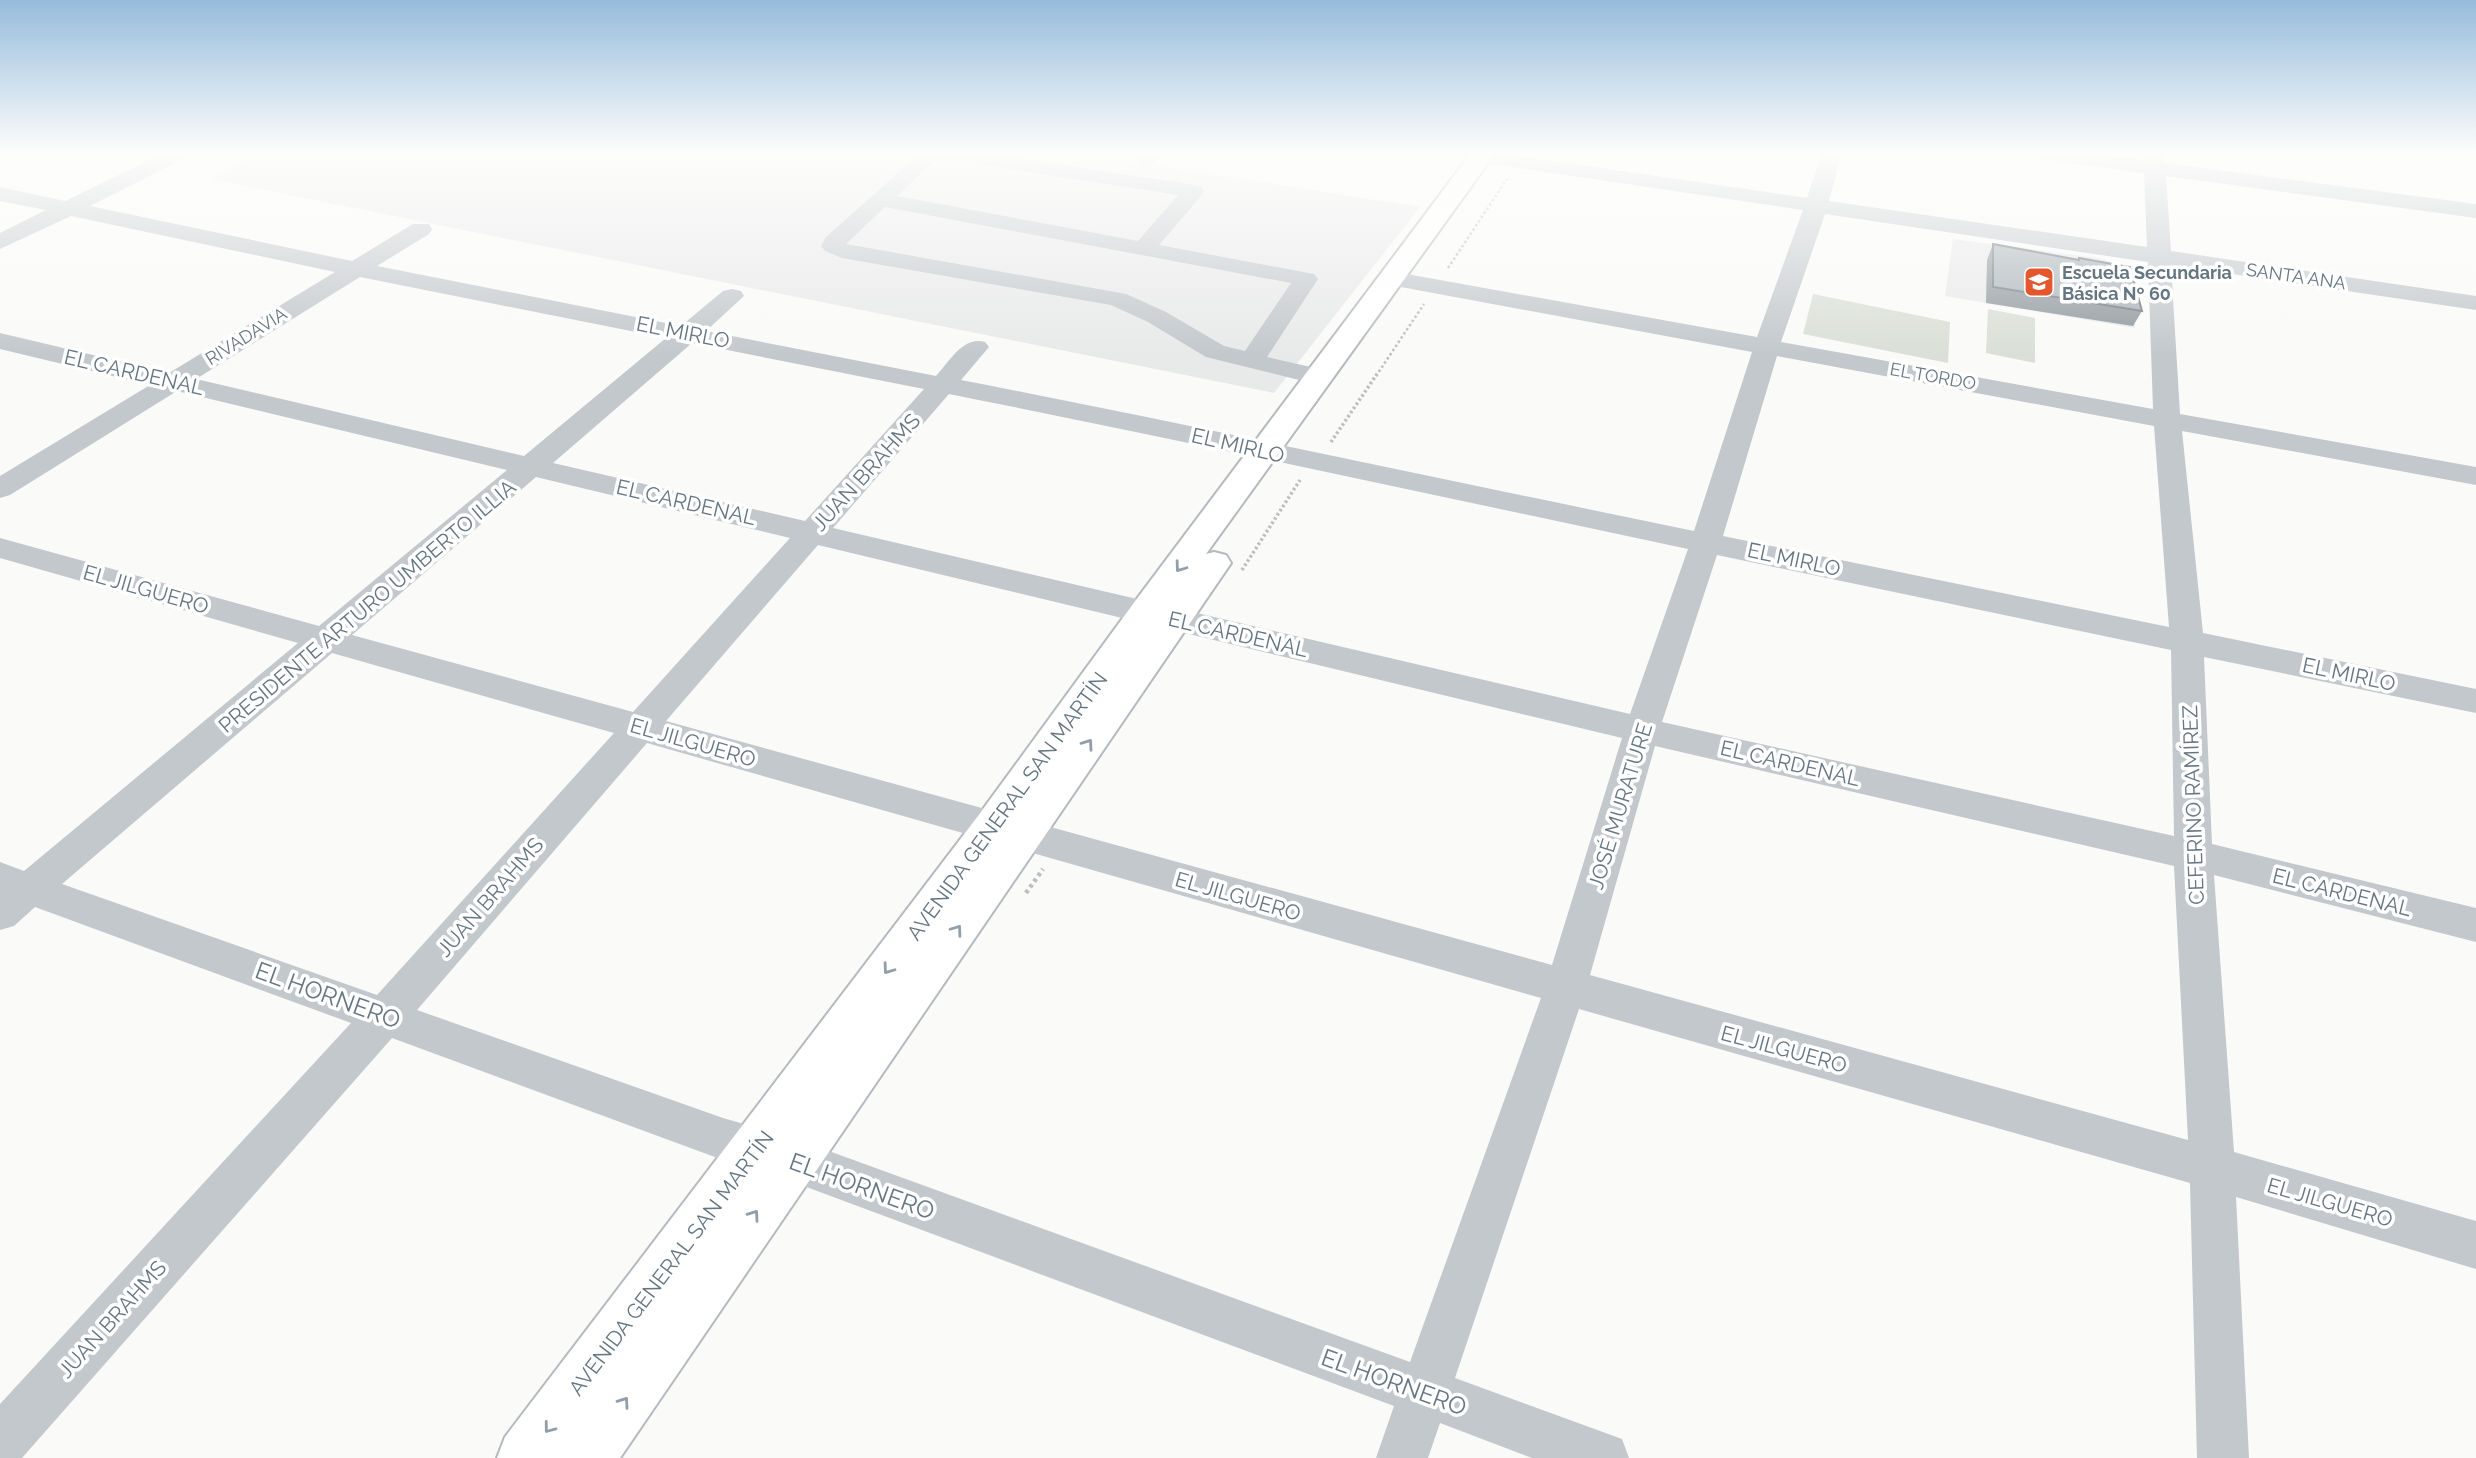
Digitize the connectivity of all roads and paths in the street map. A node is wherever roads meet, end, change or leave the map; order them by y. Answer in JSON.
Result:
{"nodes":[{"id":1,"x":44,"y":220,"type":"edge"},
{"id":2,"x":125,"y":220,"type":"edge"},
{"id":3,"x":859,"y":220,"type":"edge"},
{"id":4,"x":993,"y":220,"type":"edge"},
{"id":5,"x":1168,"y":220,"type":"edge"},
{"id":6,"x":1441,"y":220,"type":"edge"},
{"id":7,"x":1811,"y":220,"type":"edge"},
{"id":8,"x":1912,"y":220,"type":"edge"},
{"id":9,"x":2156,"y":220,"type":"edge"},
{"id":10,"x":421,"y":229,"type":"dead end"},
{"id":11,"x":0,"y":242,"type":"edge"},
{"id":12,"x":1144,"y":247,"type":"junction"},
{"id":13,"x":2157,"y":256,"type":"junction"},
{"id":14,"x":355,"y":269,"type":"junction"},
{"id":15,"x":1401,"y":280,"type":"junction"},
{"id":16,"x":732,"y":296,"type":"dead end"},
{"id":17,"x":2476,"y":303,"type":"edge"},
{"id":18,"x":690,"y":334,"type":"junction"},
{"id":19,"x":0,"y":341,"type":"edge"},
{"id":20,"x":1767,"y":346,"type":"junction"},
{"id":21,"x":976,"y":347,"type":"dead end"},
{"id":22,"x":1251,"y":361,"type":"junction"},
{"id":23,"x":1330,"y":379,"type":"junction"},
{"id":24,"x":173,"y":382,"type":"junction"},
{"id":25,"x":945,"y":384,"type":"junction"},
{"id":26,"x":2167,"y":418,"type":"junction"},
{"id":27,"x":1276,"y":453,"type":"junction"},
{"id":28,"x":533,"y":466,"type":"junction"},
{"id":29,"x":2476,"y":476,"type":"edge"},
{"id":30,"x":0,"y":489,"type":"edge"},
{"id":31,"x":812,"y":532,"type":"junction"},
{"id":32,"x":1706,"y":541,"type":"junction"},
{"id":33,"x":0,"y":548,"type":"edge"},
{"id":34,"x":1161,"y":616,"type":"junction"},
{"id":35,"x":327,"y":641,"type":"junction"},
{"id":36,"x":2187,"y":641,"type":"junction"},
{"id":37,"x":2476,"y":701,"type":"edge"},
{"id":38,"x":640,"y":726,"type":"junction"},
{"id":39,"x":1642,"y":730,"type":"junction"},
{"id":40,"x":1008,"y":832,"type":"junction"},
{"id":41,"x":2193,"y":855,"type":"junction"},
{"id":42,"x":10,"y":893,"type":"edge"},
{"id":43,"x":2476,"y":925,"type":"edge"},
{"id":44,"x":1565,"y":989,"type":"junction"},
{"id":45,"x":386,"y":1015,"type":"junction"},
{"id":46,"x":774,"y":1154,"type":"junction"},
{"id":47,"x":2212,"y":1168,"type":"junction"},
{"id":48,"x":2476,"y":1245,"type":"edge"},
{"id":49,"x":1424,"y":1394,"type":"junction"},
{"id":50,"x":0,"y":1443,"type":"edge"},
{"id":51,"x":526,"y":1458,"type":"edge"},
{"id":52,"x":585,"y":1458,"type":"edge"},
{"id":53,"x":1402,"y":1458,"type":"edge"},
{"id":54,"x":1603,"y":1458,"type":"edge"},
{"id":55,"x":2223,"y":1458,"type":"edge"}],
"edges":[{"from":1,"to":11,"type":"street"},
{"from":2,"to":14,"type":"street","name":"EL MIRLO"},
{"from":3,"to":22,"type":"street"},
{"from":4,"to":12,"type":"street"},
{"from":5,"to":12,"type":"street"},
{"from":6,"to":15,"type":"main road","name":"AVENIDA GENERAL SAN MARTÍN"},
{"from":7,"to":20,"type":"street","name":"JOSÉ MURATURE"},
{"from":8,"to":13,"type":"street","name":"SANTA ANA"},
{"from":9,"to":13,"type":"street","name":"CEFERINO RAMÍREZ"},
{"from":10,"to":14,"type":"street","name":"RIVADAVIA"},
{"from":12,"to":22,"type":"street"},
{"from":13,"to":17,"type":"street","name":"SANTA ANA"},
{"from":13,"to":26,"type":"street","name":"CEFERINO RAMÍREZ"},
{"from":14,"to":18,"type":"street","name":"EL MIRLO"},
{"from":14,"to":24,"type":"street","name":"RIVADAVIA"},
{"from":15,"to":20,"type":"street","name":"EL TORDO"},
{"from":15,"to":23,"type":"main road","name":"AVENIDA GENERAL SAN MARTÍN"},
{"from":16,"to":18,"type":"street","name":"PRESIDENTE ARTURO UMBERTO ILLIA"},
{"from":18,"to":25,"type":"street","name":"EL MIRLO"},
{"from":18,"to":28,"type":"street","name":"PRESIDENTE ARTURO UMBERTO ILLIA"},
{"from":19,"to":24,"type":"street","name":"EL CARDENAL"},
{"from":20,"to":26,"type":"street","name":"EL TORDO"},
{"from":20,"to":32,"type":"street","name":"JOSÉ MURATURE"},
{"from":21,"to":25,"type":"street","name":"JUAN BRAHMS"},
{"from":22,"to":23,"type":"street"},
{"from":23,"to":27,"type":"main road","name":"AVENIDA GENERAL SAN MARTÍN"},
{"from":24,"to":28,"type":"street","name":"EL CARDENAL"},
{"from":24,"to":30,"type":"street","name":"RIVADAVIA"},
{"from":25,"to":27,"type":"street","name":"EL MIRLO"},
{"from":25,"to":31,"type":"street","name":"JUAN BRAHMS"},
{"from":26,"to":29,"type":"street","name":"EL TORDO"},
{"from":26,"to":36,"type":"street","name":"CEFERINO RAMÍREZ"},
{"from":27,"to":32,"type":"street","name":"EL MIRLO"},
{"from":27,"to":34,"type":"main road","name":"AVENIDA GENERAL SAN MARTÍN"},
{"from":28,"to":31,"type":"street","name":"EL CARDENAL"},
{"from":28,"to":35,"type":"street","name":"PRESIDENTE ARTURO UMBERTO ILLIA"},
{"from":31,"to":34,"type":"street","name":"EL CARDENAL"},
{"from":31,"to":38,"type":"street","name":"JUAN BRAHMS"},
{"from":32,"to":36,"type":"street","name":"EL MIRLO"},
{"from":32,"to":39,"type":"street","name":"JOSÉ MURATURE"},
{"from":33,"to":35,"type":"street","name":"EL JILGUERO"},
{"from":34,"to":39,"type":"street","name":"EL CARDENAL"},
{"from":34,"to":40,"type":"main road","name":"AVENIDA GENERAL SAN MARTÍN"},
{"from":35,"to":38,"type":"street","name":"EL JILGUERO"},
{"from":35,"to":42,"type":"street","name":"PRESIDENTE ARTURO UMBERTO ILLIA"},
{"from":36,"to":37,"type":"street","name":"EL MIRLO"},
{"from":36,"to":41,"type":"street","name":"CEFERINO RAMÍREZ"},
{"from":38,"to":40,"type":"street","name":"EL JILGUERO"},
{"from":38,"to":45,"type":"street","name":"JUAN BRAHMS"},
{"from":39,"to":41,"type":"street","name":"EL CARDENAL"},
{"from":39,"to":44,"type":"street","name":"JOSÉ MURATURE"},
{"from":40,"to":44,"type":"street","name":"EL JILGUERO"},
{"from":40,"to":46,"type":"main road","name":"AVENIDA GENERAL SAN MARTÍN"},
{"from":41,"to":43,"type":"street","name":"EL CARDENAL"},
{"from":41,"to":47,"type":"street","name":"CEFERINO RAMÍREZ"},
{"from":42,"to":45,"type":"street","name":"EL HORNERO"},
{"from":44,"to":47,"type":"street","name":"EL JILGUERO"},
{"from":44,"to":49,"type":"street","name":"JOSÉ MURATURE"},
{"from":45,"to":46,"type":"street","name":"EL HORNERO"},
{"from":45,"to":50,"type":"street","name":"JUAN BRAHMS"},
{"from":46,"to":49,"type":"street","name":"EL HORNERO"},
{"from":46,"to":51,"type":"main road","name":"AVENIDA GENERAL SAN MARTÍN","one_way":true},
{"from":52,"to":46,"type":"main road","name":"AVENIDA GENERAL SAN MARTÍN","one_way":true},
{"from":47,"to":48,"type":"street","name":"EL JILGUERO"},
{"from":47,"to":55,"type":"street","name":"CEFERINO RAMÍREZ"},
{"from":49,"to":53,"type":"street","name":"JOSÉ MURATURE"},
{"from":49,"to":54,"type":"street","name":"EL HORNERO"}]}
